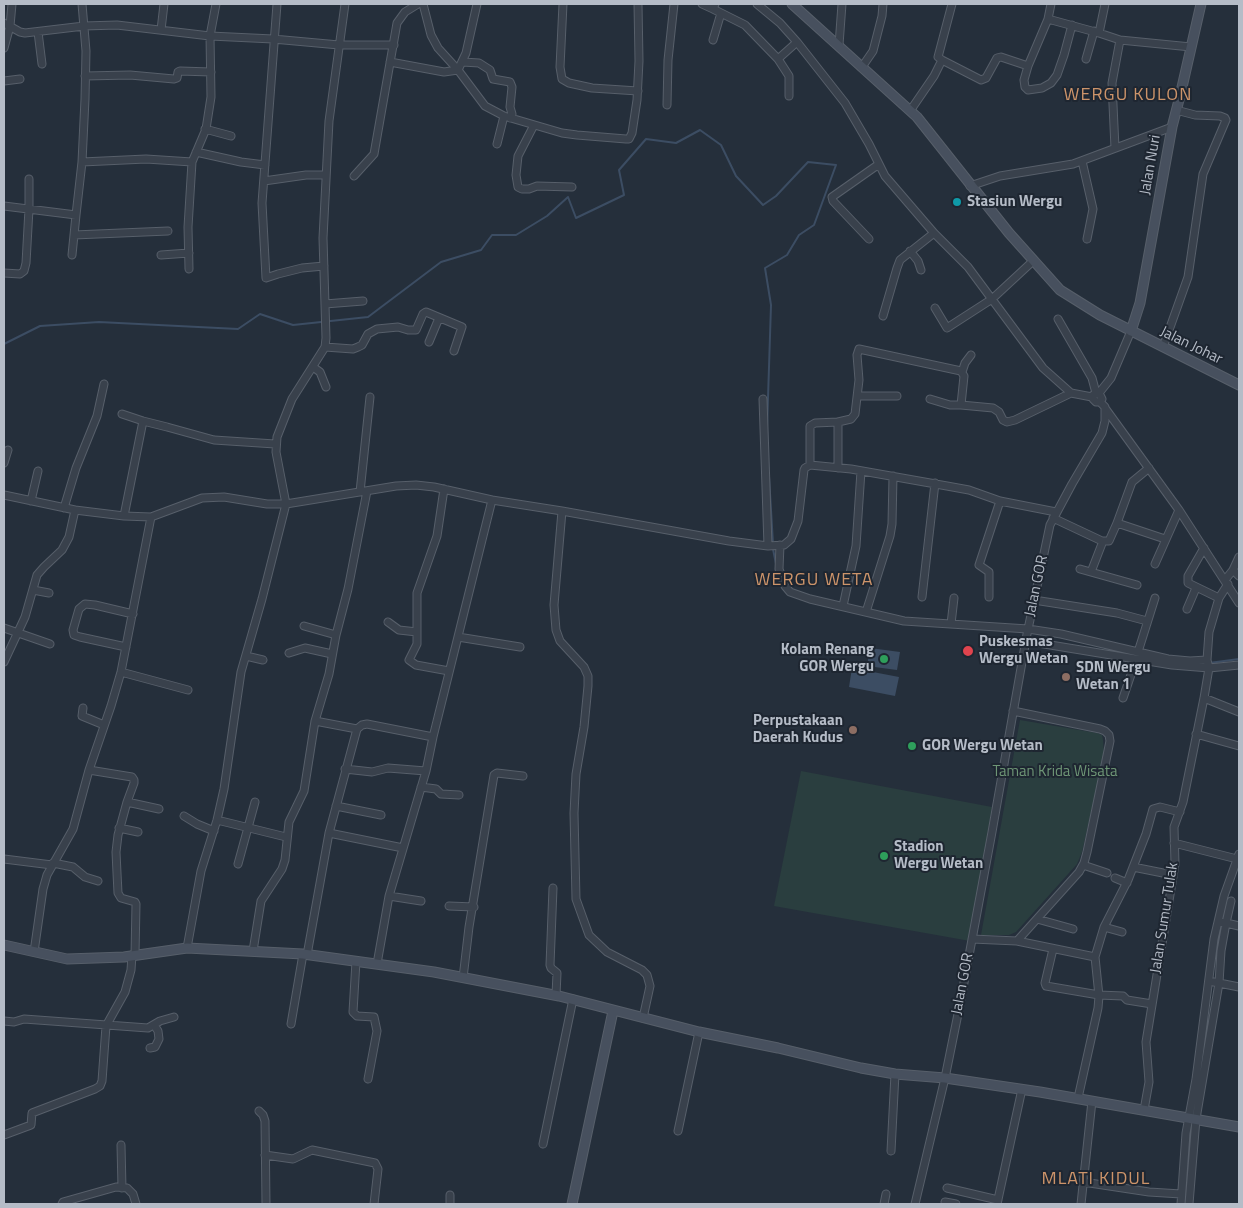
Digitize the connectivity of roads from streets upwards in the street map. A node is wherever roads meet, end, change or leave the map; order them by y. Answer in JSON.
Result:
{"nodes":[{"id":1,"x":12,"y":4,"type":"edge"},
{"id":2,"x":82,"y":4,"type":"edge"},
{"id":3,"x":164,"y":4,"type":"edge"},
{"id":4,"x":216,"y":4,"type":"edge"},
{"id":5,"x":277,"y":4,"type":"edge"},
{"id":6,"x":345,"y":4,"type":"edge"},
{"id":7,"x":418,"y":4,"type":"edge"},
{"id":8,"x":423,"y":4,"type":"edge"},
{"id":9,"x":477,"y":4,"type":"edge"},
{"id":10,"x":563,"y":4,"type":"edge"},
{"id":11,"x":638,"y":4,"type":"edge"},
{"id":12,"x":674,"y":4,"type":"edge"},
{"id":13,"x":702,"y":4,"type":"edge"},
{"id":14,"x":757,"y":4,"type":"edge"},
{"id":15,"x":792,"y":4,"type":"edge"},
{"id":16,"x":842,"y":4,"type":"edge"},
{"id":17,"x":883,"y":4,"type":"edge"},
{"id":18,"x":952,"y":4,"type":"edge"},
{"id":19,"x":1050,"y":4,"type":"edge"},
{"id":20,"x":1105,"y":4,"type":"edge"},
{"id":21,"x":1201,"y":4,"type":"edge"},
{"id":22,"x":714,"y":6,"type":"edge"},
{"id":23,"x":721,"y":13,"type":"junction"},
{"id":24,"x":1048,"y":19,"type":"junction"},
{"id":25,"x":7,"y":24,"type":"edge"},
{"id":26,"x":1072,"y":25,"type":"junction"},
{"id":27,"x":84,"y":26,"type":"junction"},
{"id":28,"x":161,"y":30,"type":"junction"},
{"id":29,"x":38,"y":32,"type":"junction"},
{"id":30,"x":1096,"y":32,"type":"junction"},
{"id":31,"x":210,"y":36,"type":"junction"},
{"id":32,"x":273,"y":39,"type":"junction"},
{"id":33,"x":713,"y":40,"type":"dead end"},
{"id":34,"x":1120,"y":40,"type":"junction"},
{"id":35,"x":798,"y":42,"type":"junction"},
{"id":36,"x":394,"y":44,"type":"junction"},
{"id":37,"x":339,"y":45,"type":"junction"},
{"id":38,"x":838,"y":45,"type":"junction"},
{"id":39,"x":1191,"y":47,"type":"junction"},
{"id":40,"x":4,"y":48,"type":"edge"},
{"id":41,"x":778,"y":59,"type":"junction"},
{"id":42,"x":942,"y":60,"type":"junction"},
{"id":43,"x":1086,"y":60,"type":"dead end"},
{"id":44,"x":390,"y":62,"type":"junction"},
{"id":45,"x":463,"y":62,"type":"junction"},
{"id":46,"x":42,"y":64,"type":"dead end"},
{"id":47,"x":1028,"y":66,"type":"junction"},
{"id":48,"x":862,"y":67,"type":"junction"},
{"id":49,"x":458,"y":70,"type":"junction"},
{"id":50,"x":210,"y":72,"type":"junction"},
{"id":51,"x":86,"y":76,"type":"junction"},
{"id":52,"x":20,"y":79,"type":"dead end"},
{"id":53,"x":4,"y":81,"type":"edge"},
{"id":54,"x":638,"y":91,"type":"junction"},
{"id":55,"x":789,"y":96,"type":"dead end"},
{"id":56,"x":667,"y":105,"type":"dead end"},
{"id":57,"x":1176,"y":110,"type":"junction"},
{"id":58,"x":910,"y":111,"type":"junction"},
{"id":59,"x":507,"y":117,"type":"junction"},
{"id":60,"x":534,"y":125,"type":"junction"},
{"id":61,"x":1172,"y":127,"type":"junction"},
{"id":62,"x":205,"y":129,"type":"junction"},
{"id":63,"x":231,"y":136,"type":"dead end"},
{"id":64,"x":498,"y":144,"type":"dead end"},
{"id":65,"x":1115,"y":148,"type":"junction"},
{"id":66,"x":196,"y":152,"type":"junction"},
{"id":67,"x":1082,"y":161,"type":"junction"},
{"id":68,"x":82,"y":162,"type":"junction"},
{"id":69,"x":192,"y":162,"type":"junction"},
{"id":70,"x":265,"y":164,"type":"junction"},
{"id":71,"x":878,"y":164,"type":"junction"},
{"id":72,"x":326,"y":175,"type":"junction"},
{"id":73,"x":354,"y":176,"type":"dead end"},
{"id":74,"x":29,"y":179,"type":"dead end"},
{"id":75,"x":264,"y":182,"type":"junction"},
{"id":76,"x":572,"y":186,"type":"dead end"},
{"id":77,"x":970,"y":186,"type":"junction"},
{"id":78,"x":4,"y":206,"type":"edge"},
{"id":79,"x":29,"y":209,"type":"junction"},
{"id":80,"x":76,"y":215,"type":"junction"},
{"id":81,"x":168,"y":231,"type":"dead end"},
{"id":82,"x":934,"y":233,"type":"junction"},
{"id":83,"x":74,"y":235,"type":"junction"},
{"id":84,"x":869,"y":239,"type":"dead end"},
{"id":85,"x":1087,"y":239,"type":"dead end"},
{"id":86,"x":910,"y":251,"type":"junction"},
{"id":87,"x":189,"y":253,"type":"junction"},
{"id":88,"x":72,"y":255,"type":"dead end"},
{"id":89,"x":161,"y":255,"type":"dead end"},
{"id":90,"x":1033,"y":261,"type":"junction"},
{"id":91,"x":324,"y":266,"type":"junction"},
{"id":92,"x":189,"y":269,"type":"dead end"},
{"id":93,"x":921,"y":270,"type":"dead end"},
{"id":94,"x":4,"y":272,"type":"edge"},
{"id":95,"x":992,"y":299,"type":"junction"},
{"id":96,"x":364,"y":301,"type":"dead end"},
{"id":97,"x":325,"y":307,"type":"junction"},
{"id":98,"x":935,"y":308,"type":"dead end"},
{"id":99,"x":883,"y":316,"type":"dead end"},
{"id":100,"x":438,"y":318,"type":"junction"},
{"id":101,"x":1058,"y":319,"type":"dead end"},
{"id":102,"x":1131,"y":331,"type":"junction"},
{"id":103,"x":429,"y":342,"type":"dead end"},
{"id":104,"x":325,"y":347,"type":"junction"},
{"id":105,"x":1163,"y":347,"type":"junction"},
{"id":106,"x":454,"y":352,"type":"dead end"},
{"id":107,"x":971,"y":355,"type":"dead end"},
{"id":108,"x":313,"y":367,"type":"junction"},
{"id":109,"x":962,"y":372,"type":"junction"},
{"id":110,"x":104,"y":384,"type":"dead end"},
{"id":111,"x":1239,"y":385,"type":"edge"},
{"id":112,"x":326,"y":387,"type":"dead end"},
{"id":113,"x":1071,"y":393,"type":"junction"},
{"id":114,"x":1096,"y":394,"type":"junction"},
{"id":115,"x":858,"y":396,"type":"junction"},
{"id":116,"x":897,"y":396,"type":"dead end"},
{"id":117,"x":370,"y":397,"type":"dead end"},
{"id":118,"x":763,"y":399,"type":"dead end"},
{"id":119,"x":930,"y":399,"type":"dead end"},
{"id":120,"x":961,"y":405,"type":"junction"},
{"id":121,"x":1102,"y":405,"type":"junction"},
{"id":122,"x":122,"y":414,"type":"dead end"},
{"id":123,"x":143,"y":421,"type":"junction"},
{"id":124,"x":838,"y":422,"type":"junction"},
{"id":125,"x":275,"y":444,"type":"junction"},
{"id":126,"x":8,"y":450,"type":"dead end"},
{"id":127,"x":4,"y":463,"type":"edge"},
{"id":128,"x":810,"y":465,"type":"junction"},
{"id":129,"x":838,"y":468,"type":"junction"},
{"id":130,"x":1149,"y":468,"type":"junction"},
{"id":131,"x":38,"y":470,"type":"dead end"},
{"id":132,"x":861,"y":471,"type":"junction"},
{"id":133,"x":893,"y":476,"type":"junction"},
{"id":134,"x":935,"y":483,"type":"junction"},
{"id":135,"x":444,"y":489,"type":"junction"},
{"id":136,"x":363,"y":492,"type":"junction"},
{"id":137,"x":4,"y":495,"type":"edge"},
{"id":138,"x":492,"y":500,"type":"junction"},
{"id":139,"x":31,"y":501,"type":"junction"},
{"id":140,"x":1000,"y":501,"type":"junction"},
{"id":141,"x":286,"y":504,"type":"junction"},
{"id":142,"x":64,"y":508,"type":"junction"},
{"id":143,"x":74,"y":510,"type":"junction"},
{"id":144,"x":1178,"y":510,"type":"junction"},
{"id":145,"x":562,"y":511,"type":"junction"},
{"id":146,"x":1054,"y":515,"type":"junction"},
{"id":147,"x":124,"y":516,"type":"junction"},
{"id":148,"x":151,"y":517,"type":"junction"},
{"id":149,"x":1118,"y":523,"type":"junction"},
{"id":150,"x":1165,"y":539,"type":"junction"},
{"id":151,"x":1103,"y":541,"type":"junction"},
{"id":152,"x":774,"y":546,"type":"junction"},
{"id":153,"x":1204,"y":548,"type":"junction"},
{"id":154,"x":1239,"y":557,"type":"edge"},
{"id":155,"x":1155,"y":564,"type":"dead end"},
{"id":156,"x":1080,"y":569,"type":"dead end"},
{"id":157,"x":1233,"y":570,"type":"junction"},
{"id":158,"x":1091,"y":572,"type":"junction"},
{"id":159,"x":1239,"y":576,"type":"edge"},
{"id":160,"x":1226,"y":582,"type":"junction"},
{"id":161,"x":1137,"y":585,"type":"dead end"},
{"id":162,"x":1196,"y":588,"type":"junction"},
{"id":163,"x":33,"y":590,"type":"junction"},
{"id":164,"x":49,"y":593,"type":"dead end"},
{"id":165,"x":922,"y":597,"type":"dead end"},
{"id":166,"x":989,"y":597,"type":"dead end"},
{"id":167,"x":954,"y":598,"type":"dead end"},
{"id":168,"x":1155,"y":598,"type":"dead end"},
{"id":169,"x":1219,"y":598,"type":"junction"},
{"id":170,"x":1034,"y":600,"type":"junction"},
{"id":171,"x":1239,"y":602,"type":"edge"},
{"id":172,"x":843,"y":606,"type":"junction"},
{"id":173,"x":1187,"y":608,"type":"dead end"},
{"id":174,"x":866,"y":612,"type":"junction"},
{"id":175,"x":133,"y":614,"type":"junction"},
{"id":176,"x":1147,"y":621,"type":"junction"},
{"id":177,"x":388,"y":622,"type":"dead end"},
{"id":178,"x":951,"y":624,"type":"junction"},
{"id":179,"x":304,"y":626,"type":"dead end"},
{"id":180,"x":4,"y":628,"type":"edge"},
{"id":181,"x":417,"y":632,"type":"junction"},
{"id":182,"x":18,"y":633,"type":"junction"},
{"id":183,"x":1027,"y":633,"type":"junction"},
{"id":184,"x":336,"y":635,"type":"junction"},
{"id":185,"x":458,"y":636,"type":"junction"},
{"id":186,"x":50,"y":644,"type":"dead end"},
{"id":187,"x":126,"y":647,"type":"junction"},
{"id":188,"x":520,"y":647,"type":"dead end"},
{"id":189,"x":1138,"y":652,"type":"junction"},
{"id":190,"x":290,"y":653,"type":"dead end"},
{"id":191,"x":332,"y":654,"type":"junction"},
{"id":192,"x":246,"y":656,"type":"junction"},
{"id":193,"x":263,"y":660,"type":"dead end"},
{"id":194,"x":1136,"y":660,"type":"junction"},
{"id":195,"x":4,"y":662,"type":"edge"},
{"id":196,"x":1208,"y":664,"type":"junction"},
{"id":197,"x":1239,"y":665,"type":"edge"},
{"id":198,"x":449,"y":670,"type":"junction"},
{"id":199,"x":121,"y":672,"type":"junction"},
{"id":200,"x":188,"y":690,"type":"dead end"},
{"id":201,"x":1123,"y":698,"type":"dead end"},
{"id":202,"x":1204,"y":698,"type":"junction"},
{"id":203,"x":83,"y":708,"type":"dead end"},
{"id":204,"x":1014,"y":711,"type":"junction"},
{"id":205,"x":1239,"y":712,"type":"edge"},
{"id":206,"x":315,"y":721,"type":"junction"},
{"id":207,"x":104,"y":725,"type":"junction"},
{"id":208,"x":357,"y":729,"type":"junction"},
{"id":209,"x":1196,"y":734,"type":"junction"},
{"id":210,"x":433,"y":737,"type":"junction"},
{"id":211,"x":1239,"y":746,"type":"edge"},
{"id":212,"x":346,"y":769,"type":"junction"},
{"id":213,"x":89,"y":770,"type":"junction"},
{"id":214,"x":426,"y":771,"type":"junction"},
{"id":215,"x":523,"y":776,"type":"dead end"},
{"id":216,"x":421,"y":788,"type":"junction"},
{"id":217,"x":459,"y":795,"type":"dead end"},
{"id":218,"x":127,"y":802,"type":"junction"},
{"id":219,"x":255,"y":802,"type":"dead end"},
{"id":220,"x":336,"y":806,"type":"junction"},
{"id":221,"x":160,"y":809,"type":"dead end"},
{"id":222,"x":1180,"y":812,"type":"junction"},
{"id":223,"x":381,"y":815,"type":"dead end"},
{"id":224,"x":184,"y":816,"type":"dead end"},
{"id":225,"x":217,"y":820,"type":"junction"},
{"id":226,"x":119,"y":828,"type":"junction"},
{"id":227,"x":249,"y":829,"type":"junction"},
{"id":228,"x":214,"y":831,"type":"junction"},
{"id":229,"x":138,"y":832,"type":"dead end"},
{"id":230,"x":330,"y":833,"type":"junction"},
{"id":231,"x":286,"y":837,"type":"junction"},
{"id":232,"x":1174,"y":844,"type":"junction"},
{"id":233,"x":403,"y":848,"type":"junction"},
{"id":234,"x":1238,"y":857,"type":"edge"},
{"id":235,"x":4,"y":858,"type":"edge"},
{"id":236,"x":52,"y":864,"type":"junction"},
{"id":237,"x":238,"y":864,"type":"dead end"},
{"id":238,"x":1083,"y":865,"type":"junction"},
{"id":239,"x":1133,"y":867,"type":"junction"},
{"id":240,"x":1107,"y":873,"type":"dead end"},
{"id":241,"x":1173,"y":875,"type":"junction"},
{"id":242,"x":1114,"y":878,"type":"dead end"},
{"id":243,"x":98,"y":881,"type":"dead end"},
{"id":244,"x":1127,"y":883,"type":"junction"},
{"id":245,"x":553,"y":888,"type":"dead end"},
{"id":246,"x":389,"y":896,"type":"junction"},
{"id":247,"x":420,"y":901,"type":"dead end"},
{"id":248,"x":1231,"y":901,"type":"dead end"},
{"id":249,"x":449,"y":906,"type":"dead end"},
{"id":250,"x":474,"y":907,"type":"junction"},
{"id":251,"x":1037,"y":919,"type":"junction"},
{"id":252,"x":1222,"y":923,"type":"junction"},
{"id":253,"x":1239,"y":926,"type":"edge"},
{"id":254,"x":1104,"y":928,"type":"junction"},
{"id":255,"x":1073,"y":929,"type":"dead end"},
{"id":256,"x":1122,"y":932,"type":"dead end"},
{"id":257,"x":972,"y":939,"type":"junction"},
{"id":258,"x":1017,"y":942,"type":"junction"},
{"id":259,"x":4,"y":945,"type":"edge"},
{"id":260,"x":187,"y":948,"type":"junction"},
{"id":261,"x":1052,"y":949,"type":"junction"},
{"id":262,"x":253,"y":951,"type":"junction"},
{"id":263,"x":34,"y":952,"type":"junction"},
{"id":264,"x":305,"y":954,"type":"junction"},
{"id":265,"x":134,"y":955,"type":"junction"},
{"id":266,"x":1095,"y":957,"type":"junction"},
{"id":267,"x":356,"y":962,"type":"junction"},
{"id":268,"x":377,"y":964,"type":"junction"},
{"id":269,"x":463,"y":978,"type":"junction"},
{"id":270,"x":1214,"y":982,"type":"junction"},
{"id":271,"x":1239,"y":986,"type":"edge"},
{"id":272,"x":556,"y":995,"type":"junction"},
{"id":273,"x":1099,"y":995,"type":"junction"},
{"id":274,"x":573,"y":999,"type":"junction"},
{"id":275,"x":1152,"y":1004,"type":"junction"},
{"id":276,"x":613,"y":1011,"type":"junction"},
{"id":277,"x":174,"y":1017,"type":"dead end"},
{"id":278,"x":643,"y":1018,"type":"junction"},
{"id":279,"x":4,"y":1021,"type":"edge"},
{"id":280,"x":291,"y":1024,"type":"dead end"},
{"id":281,"x":154,"y":1025,"type":"junction"},
{"id":282,"x":106,"y":1026,"type":"junction"},
{"id":283,"x":699,"y":1032,"type":"junction"},
{"id":284,"x":150,"y":1048,"type":"dead end"},
{"id":285,"x":895,"y":1074,"type":"junction"},
{"id":286,"x":944,"y":1078,"type":"junction"},
{"id":287,"x":368,"y":1079,"type":"dead end"},
{"id":288,"x":1022,"y":1089,"type":"junction"},
{"id":289,"x":1078,"y":1098,"type":"junction"},
{"id":290,"x":1092,"y":1101,"type":"junction"},
{"id":291,"x":1144,"y":1110,"type":"junction"},
{"id":292,"x":260,"y":1111,"type":"dead end"},
{"id":293,"x":1192,"y":1118,"type":"junction"},
{"id":294,"x":1239,"y":1127,"type":"edge"},
{"id":295,"x":678,"y":1131,"type":"dead end"},
{"id":296,"x":4,"y":1135,"type":"edge"},
{"id":297,"x":122,"y":1144,"type":"dead end"},
{"id":298,"x":543,"y":1144,"type":"dead end"},
{"id":299,"x":891,"y":1151,"type":"dead end"},
{"id":300,"x":265,"y":1155,"type":"junction"},
{"id":301,"x":1083,"y":1182,"type":"junction"},
{"id":302,"x":122,"y":1188,"type":"junction"},
{"id":303,"x":946,"y":1188,"type":"dead end"},
{"id":304,"x":886,"y":1194,"type":"dead end"},
{"id":305,"x":1181,"y":1194,"type":"junction"},
{"id":306,"x":450,"y":1195,"type":"dead end"},
{"id":307,"x":945,"y":1202,"type":"dead end"},
{"id":308,"x":998,"y":1202,"type":"edge"},
{"id":309,"x":62,"y":1204,"type":"edge"},
{"id":310,"x":136,"y":1204,"type":"edge"},
{"id":311,"x":266,"y":1204,"type":"edge"},
{"id":312,"x":374,"y":1204,"type":"edge"},
{"id":313,"x":450,"y":1204,"type":"edge"},
{"id":314,"x":572,"y":1204,"type":"edge"},
{"id":315,"x":884,"y":1204,"type":"edge"},
{"id":316,"x":914,"y":1204,"type":"edge"},
{"id":317,"x":956,"y":1204,"type":"edge"},
{"id":318,"x":1081,"y":1204,"type":"edge"},
{"id":319,"x":1181,"y":1204,"type":"edge"},
{"id":320,"x":1189,"y":1204,"type":"edge"}],
"edges":[{"from":1,"to":25,"type":"street"},
{"from":2,"to":27,"type":"street"},
{"from":3,"to":28,"type":"street"},
{"from":4,"to":31,"type":"street"},
{"from":5,"to":32,"type":"street"},
{"from":6,"to":37,"type":"street"},
{"from":7,"to":36,"type":"street"},
{"from":8,"to":49,"type":"street"},
{"from":9,"to":45,"type":"street"},
{"from":10,"to":54,"type":"street"},
{"from":11,"to":54,"type":"street"},
{"from":12,"to":56,"type":"street"},
{"from":13,"to":22,"type":"street"},
{"from":14,"to":35,"type":"street"},
{"from":15,"to":38,"type":"street","name":"Jalan Johar"},
{"from":16,"to":38,"type":"street"},
{"from":17,"to":48,"type":"street"},
{"from":18,"to":42,"type":"street"},
{"from":19,"to":24,"type":"street"},
{"from":20,"to":30,"type":"street"},
{"from":21,"to":39,"type":"street","name":"Jalan Nuri"},
{"from":22,"to":23,"type":"street"},
{"from":23,"to":33,"type":"street"},
{"from":23,"to":41,"type":"street"},
{"from":24,"to":26,"type":"street"},
{"from":24,"to":47,"type":"street"},
{"from":25,"to":29,"type":"street"},
{"from":25,"to":40,"type":"street"},
{"from":26,"to":30,"type":"street"},
{"from":26,"to":47,"type":"street"},
{"from":27,"to":28,"type":"street"},
{"from":27,"to":29,"type":"street"},
{"from":27,"to":51,"type":"street"},
{"from":28,"to":31,"type":"street"},
{"from":29,"to":46,"type":"street"},
{"from":30,"to":34,"type":"street"},
{"from":30,"to":43,"type":"street"},
{"from":31,"to":32,"type":"street"},
{"from":31,"to":50,"type":"street"},
{"from":32,"to":37,"type":"street"},
{"from":32,"to":70,"type":"street"},
{"from":34,"to":39,"type":"street"},
{"from":34,"to":65,"type":"street"},
{"from":35,"to":41,"type":"street"},
{"from":35,"to":71,"type":"street"},
{"from":36,"to":37,"type":"street"},
{"from":36,"to":44,"type":"street"},
{"from":37,"to":72,"type":"street"},
{"from":38,"to":48,"type":"street","name":"Jalan Johar"},
{"from":39,"to":57,"type":"street","name":"Jalan Nuri"},
{"from":41,"to":55,"type":"street"},
{"from":42,"to":47,"type":"street"},
{"from":42,"to":58,"type":"street"},
{"from":44,"to":49,"type":"street"},
{"from":44,"to":73,"type":"street"},
{"from":45,"to":49,"type":"street"},
{"from":45,"to":59,"type":"street"},
{"from":48,"to":58,"type":"street","name":"Jalan Johar"},
{"from":49,"to":59,"type":"street"},
{"from":50,"to":51,"type":"street"},
{"from":50,"to":62,"type":"street"},
{"from":51,"to":68,"type":"street"},
{"from":52,"to":53,"type":"street"},
{"from":54,"to":60,"type":"street"},
{"from":57,"to":61,"type":"street","name":"Jalan Nuri"},
{"from":57,"to":105,"type":"street"},
{"from":58,"to":77,"type":"street","name":"Jalan Johar"},
{"from":59,"to":60,"type":"street"},
{"from":59,"to":64,"type":"street"},
{"from":60,"to":76,"type":"street"},
{"from":61,"to":65,"type":"street"},
{"from":61,"to":102,"type":"street","name":"Jalan Nuri"},
{"from":62,"to":63,"type":"street"},
{"from":62,"to":66,"type":"street"},
{"from":65,"to":67,"type":"street"},
{"from":66,"to":69,"type":"street"},
{"from":66,"to":70,"type":"street"},
{"from":67,"to":77,"type":"street"},
{"from":67,"to":85,"type":"street"},
{"from":68,"to":69,"type":"street"},
{"from":68,"to":80,"type":"street"},
{"from":69,"to":87,"type":"street"},
{"from":70,"to":75,"type":"street"},
{"from":71,"to":82,"type":"street"},
{"from":71,"to":84,"type":"street"},
{"from":72,"to":75,"type":"street"},
{"from":72,"to":91,"type":"street"},
{"from":74,"to":79,"type":"street"},
{"from":75,"to":91,"type":"street"},
{"from":77,"to":90,"type":"street","name":"Jalan Johar"},
{"from":78,"to":79,"type":"street"},
{"from":79,"to":80,"type":"street"},
{"from":79,"to":94,"type":"street"},
{"from":80,"to":83,"type":"street"},
{"from":81,"to":83,"type":"street"},
{"from":82,"to":86,"type":"street"},
{"from":82,"to":95,"type":"street"},
{"from":83,"to":88,"type":"street"},
{"from":86,"to":93,"type":"street"},
{"from":86,"to":99,"type":"street"},
{"from":87,"to":89,"type":"street"},
{"from":87,"to":92,"type":"street"},
{"from":90,"to":95,"type":"street"},
{"from":90,"to":102,"type":"street","name":"Jalan Johar"},
{"from":91,"to":97,"type":"street"},
{"from":95,"to":98,"type":"street"},
{"from":95,"to":113,"type":"street"},
{"from":96,"to":97,"type":"street"},
{"from":97,"to":104,"type":"street"},
{"from":100,"to":103,"type":"street"},
{"from":100,"to":104,"type":"street"},
{"from":100,"to":106,"type":"street"},
{"from":101,"to":114,"type":"street","name":"Jalan GOR"},
{"from":102,"to":105,"type":"street","name":"Jalan Johar"},
{"from":102,"to":114,"type":"street"},
{"from":104,"to":108,"type":"street"},
{"from":105,"to":111,"type":"street","name":"Jalan Johar"},
{"from":107,"to":109,"type":"street"},
{"from":108,"to":112,"type":"street"},
{"from":108,"to":125,"type":"street"},
{"from":109,"to":115,"type":"street"},
{"from":109,"to":120,"type":"street"},
{"from":110,"to":142,"type":"street"},
{"from":113,"to":114,"type":"street"},
{"from":113,"to":120,"type":"street"},
{"from":114,"to":121,"type":"street","name":"Jalan GOR"},
{"from":115,"to":116,"type":"street"},
{"from":115,"to":124,"type":"street"},
{"from":117,"to":136,"type":"street"},
{"from":118,"to":152,"type":"street"},
{"from":119,"to":120,"type":"street"},
{"from":121,"to":130,"type":"street"},
{"from":121,"to":146,"type":"street","name":"Jalan GOR"},
{"from":122,"to":123,"type":"street"},
{"from":123,"to":125,"type":"street"},
{"from":123,"to":147,"type":"street"},
{"from":124,"to":128,"type":"street"},
{"from":124,"to":129,"type":"street"},
{"from":125,"to":141,"type":"street"},
{"from":126,"to":127,"type":"street"},
{"from":128,"to":129,"type":"street"},
{"from":128,"to":152,"type":"street"},
{"from":129,"to":132,"type":"street"},
{"from":130,"to":144,"type":"street"},
{"from":130,"to":149,"type":"street"},
{"from":131,"to":139,"type":"street"},
{"from":132,"to":133,"type":"street"},
{"from":132,"to":172,"type":"street"},
{"from":133,"to":134,"type":"street"},
{"from":133,"to":174,"type":"street"},
{"from":134,"to":140,"type":"street"},
{"from":134,"to":165,"type":"street"},
{"from":135,"to":136,"type":"street"},
{"from":135,"to":138,"type":"street"},
{"from":135,"to":181,"type":"street"},
{"from":136,"to":141,"type":"street"},
{"from":136,"to":184,"type":"street"},
{"from":137,"to":139,"type":"street"},
{"from":138,"to":145,"type":"street"},
{"from":138,"to":185,"type":"street"},
{"from":139,"to":142,"type":"street"},
{"from":140,"to":146,"type":"street"},
{"from":140,"to":166,"type":"street"},
{"from":141,"to":148,"type":"street"},
{"from":141,"to":192,"type":"street"},
{"from":142,"to":143,"type":"street"},
{"from":143,"to":147,"type":"street"},
{"from":143,"to":163,"type":"street"},
{"from":144,"to":150,"type":"street"},
{"from":144,"to":153,"type":"street"},
{"from":145,"to":152,"type":"street"},
{"from":145,"to":278,"type":"street"},
{"from":146,"to":151,"type":"street"},
{"from":146,"to":170,"type":"street","name":"Jalan GOR"},
{"from":147,"to":148,"type":"street"},
{"from":148,"to":175,"type":"street"},
{"from":149,"to":150,"type":"street"},
{"from":149,"to":151,"type":"street"},
{"from":150,"to":155,"type":"street"},
{"from":151,"to":158,"type":"street"},
{"from":152,"to":172,"type":"street"},
{"from":153,"to":160,"type":"street"},
{"from":153,"to":162,"type":"street"},
{"from":154,"to":157,"type":"street","name":"Jalan Sumur Tulak"},
{"from":156,"to":158,"type":"street"},
{"from":157,"to":159,"type":"street"},
{"from":157,"to":160,"type":"street","name":"Jalan Sumur Tulak"},
{"from":158,"to":161,"type":"street"},
{"from":160,"to":169,"type":"street","name":"Jalan Sumur Tulak"},
{"from":160,"to":171,"type":"street"},
{"from":162,"to":169,"type":"street"},
{"from":162,"to":173,"type":"street"},
{"from":163,"to":164,"type":"street"},
{"from":163,"to":182,"type":"street"},
{"from":167,"to":178,"type":"street"},
{"from":168,"to":176,"type":"street"},
{"from":169,"to":196,"type":"street","name":"Jalan Sumur Tulak"},
{"from":170,"to":176,"type":"street"},
{"from":170,"to":183,"type":"street","name":"Jalan GOR"},
{"from":172,"to":174,"type":"street"},
{"from":174,"to":178,"type":"street"},
{"from":175,"to":187,"type":"street"},
{"from":175,"to":187,"type":"street"},
{"from":176,"to":189,"type":"street"},
{"from":177,"to":181,"type":"street"},
{"from":178,"to":183,"type":"street"},
{"from":179,"to":184,"type":"street"},
{"from":180,"to":182,"type":"street"},
{"from":181,"to":198,"type":"street"},
{"from":182,"to":186,"type":"street"},
{"from":182,"to":195,"type":"street"},
{"from":183,"to":189,"type":"street"},
{"from":183,"to":194,"type":"street"},
{"from":183,"to":204,"type":"street","name":"Jalan GOR"},
{"from":184,"to":191,"type":"street"},
{"from":185,"to":188,"type":"street"},
{"from":185,"to":198,"type":"street"},
{"from":187,"to":199,"type":"street"},
{"from":189,"to":196,"type":"street"},
{"from":190,"to":191,"type":"street"},
{"from":191,"to":206,"type":"street"},
{"from":192,"to":193,"type":"street"},
{"from":192,"to":225,"type":"street"},
{"from":194,"to":196,"type":"street"},
{"from":194,"to":201,"type":"street"},
{"from":196,"to":197,"type":"street"},
{"from":196,"to":202,"type":"street","name":"Jalan Sumur Tulak"},
{"from":198,"to":210,"type":"street"},
{"from":199,"to":200,"type":"street"},
{"from":199,"to":207,"type":"street"},
{"from":202,"to":205,"type":"street"},
{"from":202,"to":209,"type":"street","name":"Jalan Sumur Tulak"},
{"from":203,"to":207,"type":"street"},
{"from":204,"to":238,"type":"street"},
{"from":204,"to":257,"type":"street","name":"Jalan GOR"},
{"from":206,"to":208,"type":"street"},
{"from":206,"to":231,"type":"street"},
{"from":207,"to":213,"type":"street"},
{"from":208,"to":210,"type":"street"},
{"from":208,"to":212,"type":"street"},
{"from":209,"to":211,"type":"street"},
{"from":209,"to":222,"type":"street","name":"Jalan Sumur Tulak"},
{"from":210,"to":214,"type":"street"},
{"from":212,"to":214,"type":"street"},
{"from":212,"to":220,"type":"street"},
{"from":213,"to":218,"type":"street"},
{"from":213,"to":236,"type":"street"},
{"from":214,"to":216,"type":"street"},
{"from":215,"to":250,"type":"street"},
{"from":216,"to":217,"type":"street"},
{"from":216,"to":233,"type":"street"},
{"from":218,"to":221,"type":"street"},
{"from":218,"to":226,"type":"street"},
{"from":219,"to":227,"type":"street"},
{"from":220,"to":223,"type":"street"},
{"from":220,"to":230,"type":"street"},
{"from":222,"to":232,"type":"street","name":"Jalan Sumur Tulak"},
{"from":222,"to":239,"type":"street"},
{"from":224,"to":228,"type":"street"},
{"from":225,"to":227,"type":"street"},
{"from":225,"to":228,"type":"street"},
{"from":226,"to":229,"type":"street"},
{"from":226,"to":265,"type":"street"},
{"from":227,"to":231,"type":"street"},
{"from":227,"to":237,"type":"street"},
{"from":228,"to":260,"type":"street"},
{"from":230,"to":233,"type":"street"},
{"from":230,"to":264,"type":"street"},
{"from":231,"to":262,"type":"street"},
{"from":232,"to":234,"type":"street"},
{"from":232,"to":241,"type":"street","name":"Jalan Sumur Tulak"},
{"from":233,"to":246,"type":"street"},
{"from":234,"to":252,"type":"street"},
{"from":235,"to":236,"type":"street"},
{"from":236,"to":243,"type":"street"},
{"from":236,"to":263,"type":"street"},
{"from":238,"to":240,"type":"street"},
{"from":238,"to":251,"type":"street"},
{"from":239,"to":241,"type":"street"},
{"from":239,"to":244,"type":"street"},
{"from":241,"to":275,"type":"street","name":"Jalan Sumur Tulak"},
{"from":242,"to":244,"type":"street"},
{"from":244,"to":254,"type":"street"},
{"from":245,"to":272,"type":"street"},
{"from":246,"to":247,"type":"street"},
{"from":246,"to":268,"type":"street"},
{"from":248,"to":252,"type":"street"},
{"from":249,"to":250,"type":"street"},
{"from":250,"to":269,"type":"street"},
{"from":251,"to":255,"type":"street"},
{"from":251,"to":258,"type":"street"},
{"from":252,"to":253,"type":"street"},
{"from":252,"to":270,"type":"street"},
{"from":254,"to":256,"type":"street"},
{"from":254,"to":266,"type":"street"},
{"from":257,"to":258,"type":"street"},
{"from":257,"to":286,"type":"street","name":"Jalan GOR"},
{"from":258,"to":261,"type":"street"},
{"from":259,"to":263,"type":"street"},
{"from":260,"to":262,"type":"street"},
{"from":260,"to":265,"type":"street"},
{"from":261,"to":266,"type":"street"},
{"from":261,"to":273,"type":"street"},
{"from":262,"to":264,"type":"street"},
{"from":263,"to":265,"type":"street"},
{"from":264,"to":267,"type":"street"},
{"from":264,"to":280,"type":"street"},
{"from":265,"to":282,"type":"street"},
{"from":266,"to":273,"type":"street"},
{"from":267,"to":268,"type":"street"},
{"from":267,"to":287,"type":"street"},
{"from":268,"to":269,"type":"street"},
{"from":269,"to":272,"type":"street"},
{"from":270,"to":271,"type":"street"},
{"from":270,"to":293,"type":"street"},
{"from":272,"to":274,"type":"street"},
{"from":273,"to":275,"type":"street"},
{"from":273,"to":289,"type":"street"},
{"from":274,"to":276,"type":"street"},
{"from":274,"to":298,"type":"street"},
{"from":275,"to":291,"type":"street","name":"Jalan Sumur Tulak"},
{"from":276,"to":278,"type":"street"},
{"from":276,"to":314,"type":"street"},
{"from":277,"to":281,"type":"street"},
{"from":278,"to":283,"type":"street"},
{"from":279,"to":282,"type":"street"},
{"from":281,"to":282,"type":"street"},
{"from":281,"to":284,"type":"street"},
{"from":282,"to":296,"type":"street"},
{"from":283,"to":285,"type":"street"},
{"from":283,"to":295,"type":"street"},
{"from":285,"to":286,"type":"street"},
{"from":285,"to":299,"type":"street"},
{"from":286,"to":288,"type":"street"},
{"from":286,"to":316,"type":"street","name":"Jalan GOR"},
{"from":288,"to":289,"type":"street"},
{"from":288,"to":308,"type":"street"},
{"from":289,"to":290,"type":"street"},
{"from":290,"to":291,"type":"street"},
{"from":290,"to":301,"type":"street"},
{"from":291,"to":293,"type":"street"},
{"from":292,"to":300,"type":"street"},
{"from":293,"to":294,"type":"street"},
{"from":293,"to":305,"type":"street"},
{"from":293,"to":320,"type":"street"},
{"from":297,"to":302,"type":"street"},
{"from":300,"to":311,"type":"street"},
{"from":300,"to":312,"type":"street"},
{"from":301,"to":305,"type":"street"},
{"from":301,"to":318,"type":"street"},
{"from":302,"to":309,"type":"street"},
{"from":302,"to":310,"type":"street"},
{"from":303,"to":308,"type":"street"},
{"from":304,"to":315,"type":"street"},
{"from":305,"to":319,"type":"street"},
{"from":306,"to":313,"type":"street"},
{"from":307,"to":317,"type":"street"}]}
